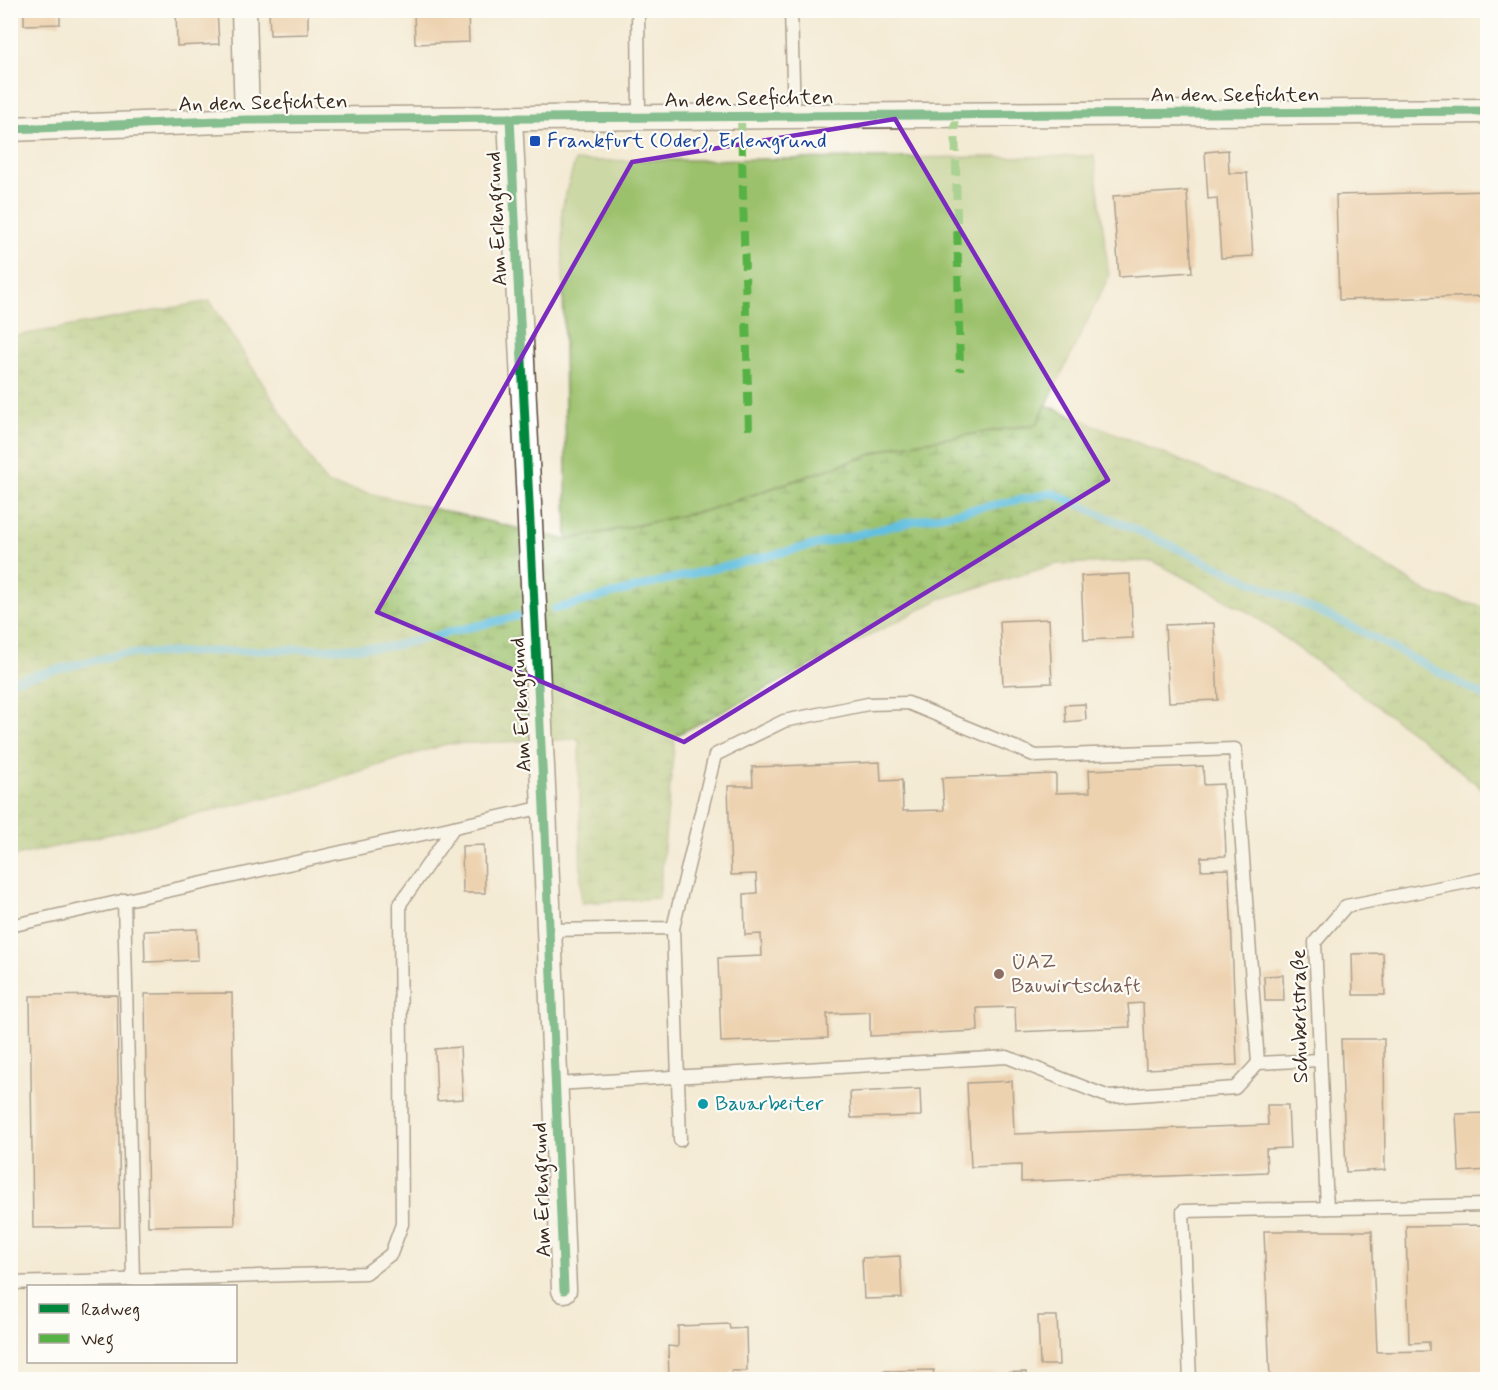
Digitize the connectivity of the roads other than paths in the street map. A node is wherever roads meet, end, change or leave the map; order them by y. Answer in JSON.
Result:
{"nodes":[{"id":1,"x":244,"y":10,"type":"edge"},
{"id":2,"x":638,"y":10,"type":"edge"},
{"id":3,"x":791,"y":10,"type":"edge"},
{"id":4,"x":1488,"y":111,"type":"edge"},
{"id":5,"x":794,"y":116,"type":"junction"},
{"id":6,"x":639,"y":117,"type":"junction"},
{"id":7,"x":510,"y":118,"type":"junction"},
{"id":8,"x":247,"y":120,"type":"junction"},
{"id":9,"x":10,"y":129,"type":"edge"},
{"id":10,"x":544,"y":807,"type":"junction"},
{"id":11,"x":454,"y":827,"type":"junction"},
{"id":12,"x":1488,"y":878,"type":"edge"},
{"id":13,"x":124,"y":900,"type":"junction"},
{"id":14,"x":10,"y":926,"type":"edge"},
{"id":15,"x":673,"y":928,"type":"junction"},
{"id":16,"x":549,"y":930,"type":"junction"},
{"id":17,"x":1320,"y":1060,"type":"junction"},
{"id":18,"x":1258,"y":1063,"type":"junction"},
{"id":19,"x":678,"y":1077,"type":"junction"},
{"id":20,"x":556,"y":1084,"type":"junction"},
{"id":21,"x":680,"y":1140,"type":"dead end"},
{"id":22,"x":1488,"y":1205,"type":"edge"},
{"id":23,"x":1327,"y":1208,"type":"junction"},
{"id":24,"x":132,"y":1279,"type":"junction"},
{"id":25,"x":10,"y":1283,"type":"edge"},
{"id":26,"x":564,"y":1290,"type":"dead end"},
{"id":27,"x":1190,"y":1380,"type":"edge"}],
"edges":[{"from":1,"to":8,"type":"street"},
{"from":2,"to":6,"type":"lane"},
{"from":3,"to":5,"type":"lane"},
{"from":4,"to":5,"type":"street","name":"An den Seefichten"},
{"from":5,"to":6,"type":"street","name":"An den Seefichten"},
{"from":6,"to":7,"type":"street","name":"An den Seefichten"},
{"from":7,"to":8,"type":"street","name":"An den Seefichten"},
{"from":7,"to":10,"type":"street","name":"Am Erlengrund"},
{"from":8,"to":9,"type":"street","name":"An den Seefichten"},
{"from":10,"to":11,"type":"lane"},
{"from":10,"to":16,"type":"street","name":"Am Erlengrund"},
{"from":11,"to":13,"type":"lane"},
{"from":11,"to":24,"type":"lane"},
{"from":12,"to":17,"type":"lane","name":"Schubertstraße"},
{"from":13,"to":14,"type":"lane"},
{"from":13,"to":24,"type":"lane"},
{"from":15,"to":16,"type":"lane"},
{"from":15,"to":18,"type":"lane"},
{"from":15,"to":19,"type":"lane"},
{"from":16,"to":20,"type":"street","name":"Am Erlengrund"},
{"from":17,"to":18,"type":"lane"},
{"from":17,"to":23,"type":"lane","name":"Schubertstraße"},
{"from":18,"to":19,"type":"lane"},
{"from":19,"to":20,"type":"lane"},
{"from":19,"to":21,"type":"lane"},
{"from":20,"to":26,"type":"street","name":"Am Erlengrund"},
{"from":22,"to":23,"type":"lane"},
{"from":23,"to":27,"type":"lane"},
{"from":24,"to":25,"type":"lane"}]}
